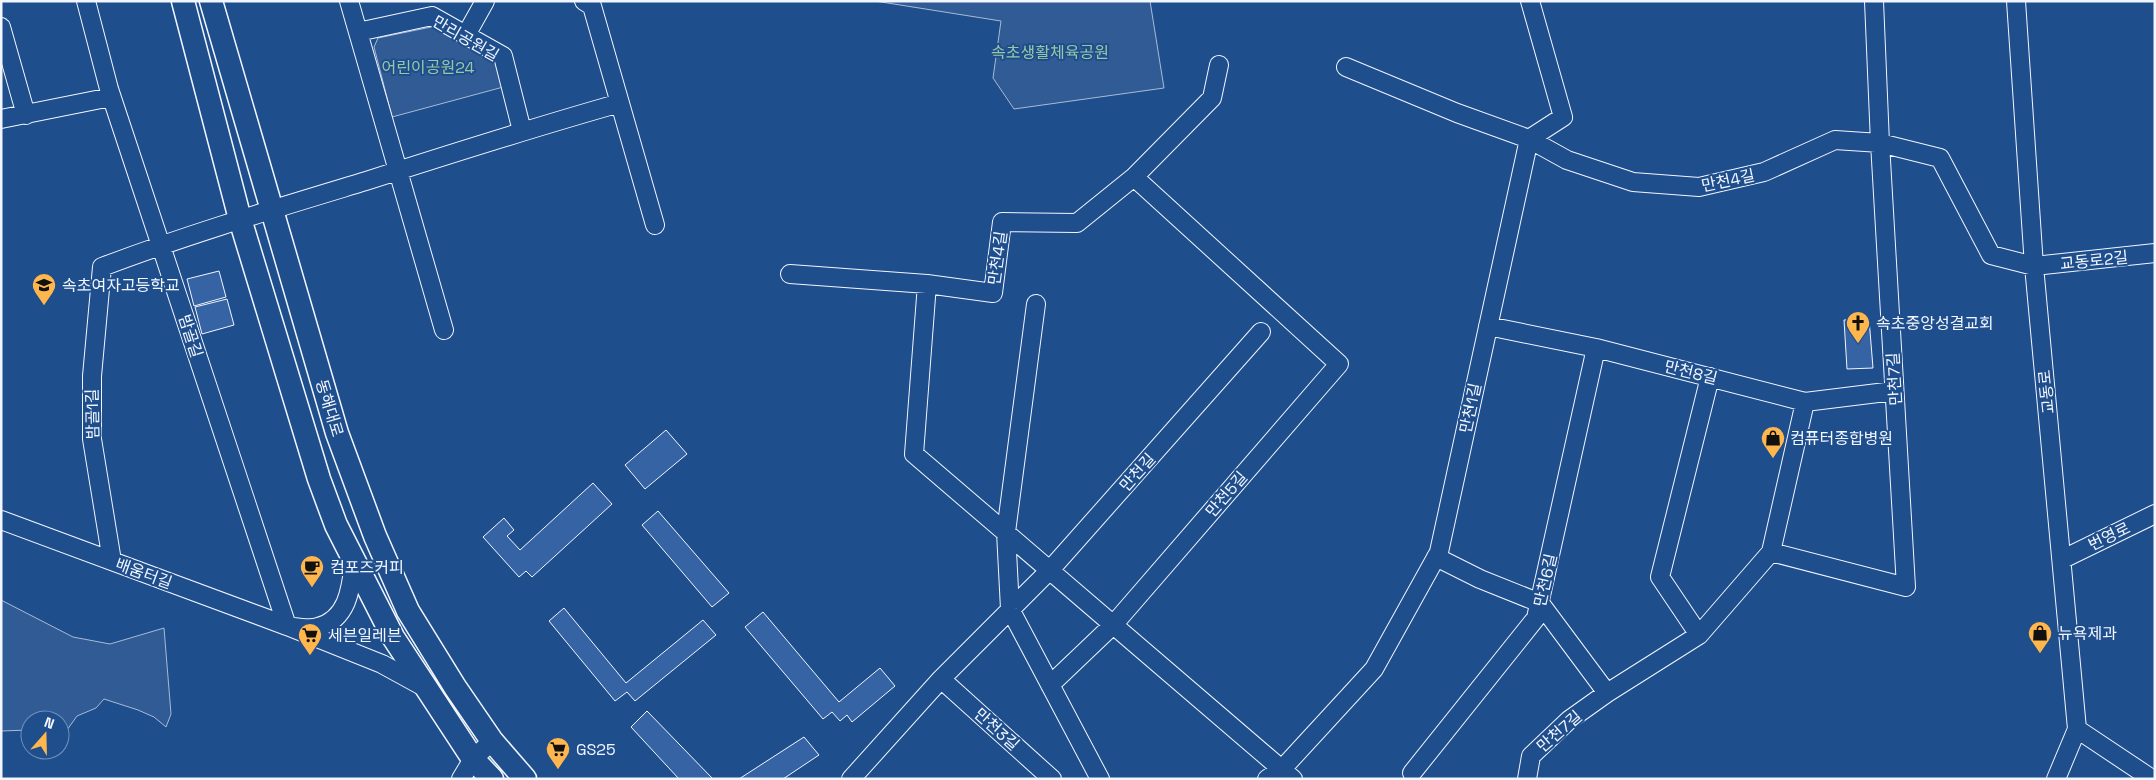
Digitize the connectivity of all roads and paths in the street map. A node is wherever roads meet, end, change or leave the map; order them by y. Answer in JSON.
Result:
{"nodes":[{"id":1,"x":86,"y":1,"type":"edge"},
{"id":2,"x":184,"y":1,"type":"edge"},
{"id":3,"x":212,"y":1,"type":"edge"},
{"id":4,"x":349,"y":1,"type":"edge"},
{"id":5,"x":485,"y":1,"type":"edge"},
{"id":6,"x":584,"y":1,"type":"edge"},
{"id":7,"x":1530,"y":1,"type":"edge"},
{"id":8,"x":1874,"y":1,"type":"edge"},
{"id":9,"x":2016,"y":1,"type":"edge"},
{"id":10,"x":1,"y":27,"type":"edge"},
{"id":11,"x":358,"y":32,"type":"junction"},
{"id":12,"x":466,"y":35,"type":"junction"},
{"id":13,"x":1219,"y":65,"type":"dead end"},
{"id":14,"x":1346,"y":67,"type":"dead end"},
{"id":15,"x":111,"y":96,"type":"junction"},
{"id":16,"x":620,"y":103,"type":"junction"},
{"id":17,"x":26,"y":115,"type":"junction"},
{"id":18,"x":1,"y":119,"type":"edge"},
{"id":19,"x":522,"y":131,"type":"junction"},
{"id":20,"x":1529,"y":139,"type":"junction"},
{"id":21,"x":1880,"y":143,"type":"junction"},
{"id":22,"x":398,"y":171,"type":"junction"},
{"id":23,"x":1134,"y":178,"type":"junction"},
{"id":24,"x":272,"y":210,"type":"junction"},
{"id":25,"x":240,"y":219,"type":"junction"},
{"id":26,"x":655,"y":225,"type":"dead end"},
{"id":27,"x":160,"y":245,"type":"junction"},
{"id":28,"x":2155,"y":253,"type":"edge"},
{"id":29,"x":2034,"y":266,"type":"junction"},
{"id":30,"x":790,"y":274,"type":"dead end"},
{"id":31,"x":927,"y":284,"type":"junction"},
{"id":32,"x":1036,"y":304,"type":"dead end"},
{"id":33,"x":1488,"y":326,"type":"junction"},
{"id":34,"x":444,"y":330,"type":"dead end"},
{"id":35,"x":1261,"y":332,"type":"dead end"},
{"id":36,"x":1596,"y":348,"type":"junction"},
{"id":37,"x":1710,"y":377,"type":"junction"},
{"id":38,"x":1894,"y":391,"type":"junction"},
{"id":39,"x":1805,"y":402,"type":"junction"},
{"id":40,"x":2155,"y":514,"type":"edge"},
{"id":41,"x":1,"y":520,"type":"edge"},
{"id":42,"x":1006,"y":532,"type":"junction"},
{"id":43,"x":1771,"y":552,"type":"junction"},
{"id":44,"x":1436,"y":557,"type":"junction"},
{"id":45,"x":2063,"y":559,"type":"junction"},
{"id":46,"x":112,"y":561,"type":"junction"},
{"id":47,"x":354,"y":563,"type":"junction"},
{"id":48,"x":1050,"y":570,"type":"junction"},
{"id":49,"x":1540,"y":603,"type":"junction"},
{"id":50,"x":1010,"y":608,"type":"junction"},
{"id":51,"x":1114,"y":624,"type":"junction"},
{"id":52,"x":287,"y":626,"type":"junction"},
{"id":53,"x":1699,"y":635,"type":"junction"},
{"id":54,"x":941,"y":679,"type":"junction"},
{"id":55,"x":1050,"y":685,"type":"junction"},
{"id":56,"x":424,"y":687,"type":"junction"},
{"id":57,"x":1607,"y":693,"type":"junction"},
{"id":58,"x":2077,"y":729,"type":"junction"},
{"id":59,"x":492,"y":741,"type":"junction"},
{"id":60,"x":473,"y":759,"type":"junction"},
{"id":61,"x":511,"y":762,"type":"junction"},
{"id":62,"x":1412,"y":773,"type":"dead end"},
{"id":63,"x":1281,"y":776,"type":"edge"},
{"id":64,"x":2150,"y":777,"type":"edge"},
{"id":65,"x":461,"y":779,"type":"edge"},
{"id":66,"x":493,"y":779,"type":"edge"},
{"id":67,"x":526,"y":779,"type":"edge"},
{"id":68,"x":851,"y":779,"type":"edge"},
{"id":69,"x":1052,"y":779,"type":"edge"},
{"id":70,"x":1100,"y":779,"type":"edge"},
{"id":71,"x":1526,"y":779,"type":"edge"},
{"id":72,"x":2056,"y":779,"type":"edge"}],
"edges":[{"from":1,"to":15,"type":"street","name":"밤골길"},
{"from":2,"to":25,"type":"main road","name":"동해대로"},
{"from":3,"to":24,"type":"main road","name":"동해대로"},
{"from":4,"to":11,"type":"street"},
{"from":5,"to":12,"type":"street"},
{"from":6,"to":16,"type":"street"},
{"from":7,"to":20,"type":"street"},
{"from":8,"to":21,"type":"street","name":"만천7길"},
{"from":9,"to":29,"type":"street","name":"교동로"},
{"from":10,"to":17,"type":"street"},
{"from":11,"to":12,"type":"street","name":"만리공원길"},
{"from":11,"to":22,"type":"street"},
{"from":12,"to":19,"type":"street","name":"만리공원길"},
{"from":13,"to":23,"type":"street","name":"만천4길"},
{"from":14,"to":20,"type":"street","name":"만천4길"},
{"from":15,"to":17,"type":"street"},
{"from":15,"to":27,"type":"street","name":"밤골길"},
{"from":16,"to":19,"type":"street"},
{"from":16,"to":26,"type":"street"},
{"from":17,"to":18,"type":"street"},
{"from":19,"to":22,"type":"street"},
{"from":20,"to":21,"type":"street","name":"만천4길"},
{"from":20,"to":33,"type":"street","name":"만천1길"},
{"from":21,"to":29,"type":"street","name":"만천4길"},
{"from":21,"to":38,"type":"street","name":"만천7길"},
{"from":22,"to":24,"type":"street"},
{"from":22,"to":34,"type":"street"},
{"from":23,"to":31,"type":"street","name":"만천4길"},
{"from":23,"to":51,"type":"street","name":"만천5길"},
{"from":24,"to":25,"type":"street"},
{"from":24,"to":59,"type":"main road","name":"동해대로"},
{"from":25,"to":27,"type":"street"},
{"from":25,"to":47,"type":"main road","name":"동해대로"},
{"from":27,"to":46,"type":"street","name":"밤골1길"},
{"from":27,"to":52,"type":"street","name":"밤골길"},
{"from":28,"to":29,"type":"street","name":"교동로2길"},
{"from":29,"to":45,"type":"street","name":"교동로"},
{"from":30,"to":31,"type":"street"},
{"from":31,"to":42,"type":"street"},
{"from":32,"to":42,"type":"street"},
{"from":33,"to":36,"type":"street","name":"만천8길"},
{"from":33,"to":44,"type":"street","name":"만천1길"},
{"from":35,"to":48,"type":"street","name":"만천길"},
{"from":36,"to":37,"type":"street","name":"만천8길"},
{"from":36,"to":49,"type":"street","name":"만천6길"},
{"from":37,"to":39,"type":"street","name":"만천8길"},
{"from":37,"to":53,"type":"street"},
{"from":38,"to":39,"type":"street","name":"만천8길"},
{"from":38,"to":43,"type":"street","name":"만천7길"},
{"from":39,"to":43,"type":"street","name":"만천7길"},
{"from":40,"to":45,"type":"street","name":"번영로"},
{"from":41,"to":46,"type":"street","name":"배움터길"},
{"from":42,"to":48,"type":"street"},
{"from":42,"to":50,"type":"street"},
{"from":43,"to":53,"type":"street","name":"만천7길"},
{"from":44,"to":49,"type":"street"},
{"from":44,"to":63,"type":"street","name":"만천1길"},
{"from":45,"to":58,"type":"street","name":"교동로"},
{"from":46,"to":52,"type":"street","name":"배움터길"},
{"from":47,"to":52,"type":"street","name":"배움터길"},
{"from":47,"to":56,"type":"main road","name":"동해대로"},
{"from":48,"to":50,"type":"street","name":"만천길"},
{"from":48,"to":51,"type":"street"},
{"from":49,"to":57,"type":"street"},
{"from":49,"to":62,"type":"street","name":"만천6길"},
{"from":50,"to":54,"type":"street","name":"만천길"},
{"from":50,"to":55,"type":"street"},
{"from":51,"to":55,"type":"street","name":"만천5길"},
{"from":51,"to":63,"type":"street"},
{"from":52,"to":56,"type":"street","name":"배움터길"},
{"from":53,"to":57,"type":"street","name":"만천7길"},
{"from":54,"to":68,"type":"street","name":"만천길"},
{"from":54,"to":69,"type":"street","name":"만천3길"},
{"from":55,"to":70,"type":"street"},
{"from":56,"to":60,"type":"main road","name":"동해대로"},
{"from":57,"to":71,"type":"street","name":"만천7길"},
{"from":58,"to":64,"type":"street"},
{"from":58,"to":72,"type":"street","name":"교동로"},
{"from":59,"to":60,"type":"street"},
{"from":59,"to":61,"type":"main road","name":"동해대로"},
{"from":60,"to":65,"type":"street"},
{"from":60,"to":66,"type":"main road","name":"동해대로"},
{"from":61,"to":66,"type":"street"},
{"from":61,"to":67,"type":"main road","name":"동해대로"}]}
